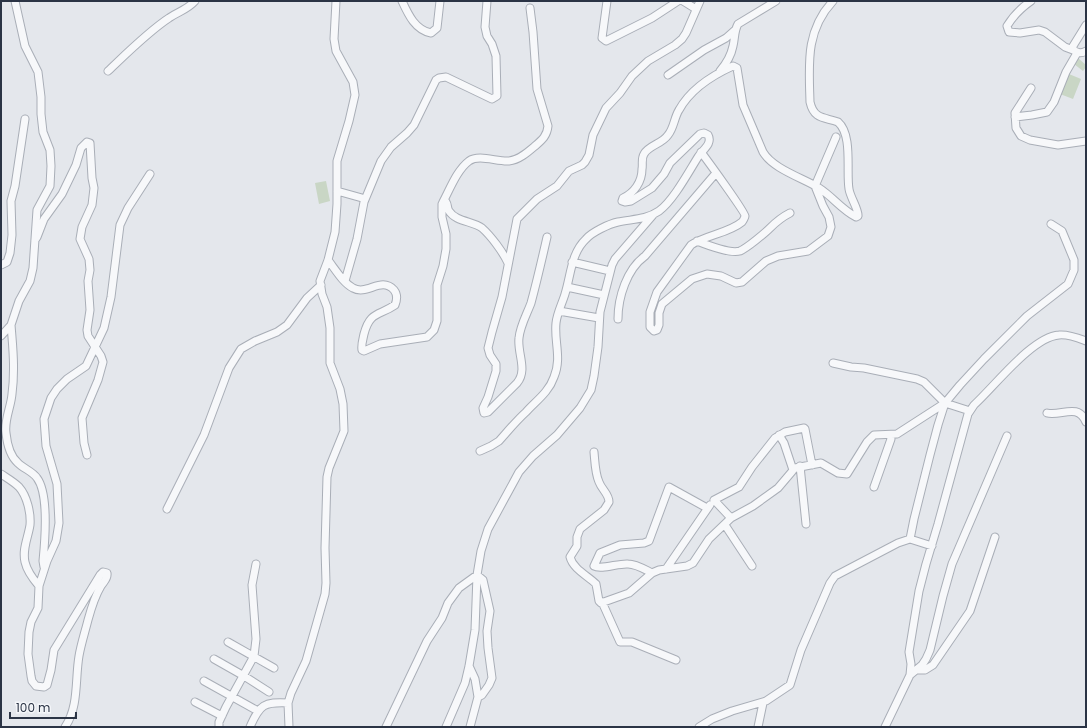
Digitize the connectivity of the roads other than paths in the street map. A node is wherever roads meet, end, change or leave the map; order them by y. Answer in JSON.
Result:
{"nodes":[{"id":1,"x":15,"y":1,"type":"edge"},
{"id":2,"x":195,"y":1,"type":"edge"},
{"id":3,"x":336,"y":1,"type":"edge"},
{"id":4,"x":402,"y":1,"type":"edge"},
{"id":5,"x":440,"y":1,"type":"edge"},
{"id":6,"x":487,"y":1,"type":"edge"},
{"id":7,"x":607,"y":1,"type":"edge"},
{"id":8,"x":678,"y":1,"type":"edge"},
{"id":9,"x":683,"y":1,"type":"edge"},
{"id":10,"x":700,"y":1,"type":"edge"},
{"id":11,"x":776,"y":1,"type":"edge"},
{"id":12,"x":833,"y":1,"type":"edge"},
{"id":13,"x":1031,"y":1,"type":"edge"},
{"id":14,"x":530,"y":8,"type":"dead end"},
{"id":15,"x":696,"y":9,"type":"junction"},
{"id":16,"x":1086,"y":25,"type":"edge"},
{"id":17,"x":735,"y":30,"type":"junction"},
{"id":18,"x":1086,"y":51,"type":"edge"},
{"id":19,"x":1075,"y":52,"type":"junction"},
{"id":20,"x":108,"y":71,"type":"dead end"},
{"id":21,"x":718,"y":73,"type":"junction"},
{"id":22,"x":668,"y":76,"type":"dead end"},
{"id":23,"x":1031,"y":88,"type":"dead end"},
{"id":24,"x":1015,"y":117,"type":"junction"},
{"id":25,"x":25,"y":119,"type":"dead end"},
{"id":26,"x":836,"y":137,"type":"dead end"},
{"id":27,"x":1086,"y":141,"type":"edge"},
{"id":28,"x":701,"y":152,"type":"junction"},
{"id":29,"x":716,"y":173,"type":"junction"},
{"id":30,"x":150,"y":174,"type":"dead end"},
{"id":31,"x":815,"y":186,"type":"junction"},
{"id":32,"x":337,"y":191,"type":"junction"},
{"id":33,"x":362,"y":198,"type":"dead end"},
{"id":34,"x":443,"y":202,"type":"junction"},
{"id":35,"x":790,"y":212,"type":"dead end"},
{"id":36,"x":655,"y":213,"type":"junction"},
{"id":37,"x":1051,"y":224,"type":"dead end"},
{"id":38,"x":547,"y":236,"type":"dead end"},
{"id":39,"x":35,"y":240,"type":"junction"},
{"id":40,"x":697,"y":241,"type":"junction"},
{"id":41,"x":328,"y":260,"type":"junction"},
{"id":42,"x":572,"y":262,"type":"junction"},
{"id":43,"x":508,"y":263,"type":"junction"},
{"id":44,"x":1,"y":265,"type":"edge"},
{"id":45,"x":610,"y":271,"type":"junction"},
{"id":46,"x":345,"y":281,"type":"junction"},
{"id":47,"x":320,"y":285,"type":"junction"},
{"id":48,"x":567,"y":287,"type":"junction"},
{"id":49,"x":604,"y":295,"type":"junction"},
{"id":50,"x":559,"y":311,"type":"junction"},
{"id":51,"x":599,"y":318,"type":"junction"},
{"id":52,"x":618,"y":319,"type":"dead end"},
{"id":53,"x":11,"y":324,"type":"junction"},
{"id":54,"x":1,"y":336,"type":"edge"},
{"id":55,"x":1086,"y":341,"type":"edge"},
{"id":56,"x":94,"y":347,"type":"junction"},
{"id":57,"x":833,"y":363,"type":"dead end"},
{"id":58,"x":945,"y":403,"type":"junction"},
{"id":59,"x":970,"y":411,"type":"junction"},
{"id":60,"x":1047,"y":413,"type":"dead end"},
{"id":61,"x":1086,"y":422,"type":"edge"},
{"id":62,"x":779,"y":435,"type":"junction"},
{"id":63,"x":890,"y":435,"type":"junction"},
{"id":64,"x":1007,"y":436,"type":"dead end"},
{"id":65,"x":480,"y":451,"type":"dead end"},
{"id":66,"x":594,"y":452,"type":"dead end"},
{"id":67,"x":87,"y":455,"type":"dead end"},
{"id":68,"x":812,"y":464,"type":"junction"},
{"id":69,"x":800,"y":466,"type":"junction"},
{"id":70,"x":793,"y":470,"type":"junction"},
{"id":71,"x":1,"y":474,"type":"edge"},
{"id":72,"x":874,"y":487,"type":"dead end"},
{"id":73,"x":721,"y":492,"type":"dead end"},
{"id":74,"x":714,"y":500,"type":"junction"},
{"id":75,"x":707,"y":508,"type":"junction"},
{"id":76,"x":167,"y":509,"type":"dead end"},
{"id":77,"x":731,"y":518,"type":"junction"},
{"id":78,"x":806,"y":524,"type":"dead end"},
{"id":79,"x":724,"y":525,"type":"junction"},
{"id":80,"x":995,"y":537,"type":"dead end"},
{"id":81,"x":910,"y":539,"type":"junction"},
{"id":82,"x":932,"y":546,"type":"junction"},
{"id":83,"x":256,"y":564,"type":"dead end"},
{"id":84,"x":752,"y":566,"type":"dead end"},
{"id":85,"x":45,"y":568,"type":"junction"},
{"id":86,"x":666,"y":569,"type":"junction"},
{"id":87,"x":652,"y":573,"type":"junction"},
{"id":88,"x":477,"y":575,"type":"junction"},
{"id":89,"x":39,"y":586,"type":"junction"},
{"id":90,"x":602,"y":602,"type":"junction"},
{"id":91,"x":228,"y":642,"type":"dead end"},
{"id":92,"x":254,"y":656,"type":"junction"},
{"id":93,"x":214,"y":659,"type":"dead end"},
{"id":94,"x":676,"y":660,"type":"dead end"},
{"id":95,"x":469,"y":666,"type":"junction"},
{"id":96,"x":274,"y":668,"type":"dead end"},
{"id":97,"x":917,"y":670,"type":"junction"},
{"id":98,"x":244,"y":676,"type":"junction"},
{"id":99,"x":910,"y":676,"type":"junction"},
{"id":100,"x":204,"y":681,"type":"dead end"},
{"id":101,"x":269,"y":692,"type":"dead end"},
{"id":102,"x":232,"y":696,"type":"junction"},
{"id":103,"x":478,"y":697,"type":"junction"},
{"id":104,"x":195,"y":702,"type":"dead end"},
{"id":105,"x":288,"y":703,"type":"junction"},
{"id":106,"x":763,"y":703,"type":"junction"},
{"id":107,"x":258,"y":712,"type":"junction"},
{"id":108,"x":222,"y":716,"type":"junction"},
{"id":109,"x":65,"y":727,"type":"edge"},
{"id":110,"x":220,"y":727,"type":"edge"},
{"id":111,"x":250,"y":727,"type":"edge"},
{"id":112,"x":289,"y":727,"type":"edge"},
{"id":113,"x":386,"y":727,"type":"edge"},
{"id":114,"x":446,"y":727,"type":"edge"},
{"id":115,"x":470,"y":727,"type":"edge"},
{"id":116,"x":699,"y":727,"type":"edge"},
{"id":117,"x":758,"y":727,"type":"edge"},
{"id":118,"x":885,"y":727,"type":"edge"}],
"edges":[{"from":1,"to":39,"type":"street"},
{"from":2,"to":20,"type":"street"},
{"from":3,"to":32,"type":"street"},
{"from":4,"to":5,"type":"street"},
{"from":6,"to":46,"type":"street"},
{"from":7,"to":8,"type":"street"},
{"from":9,"to":15,"type":"street"},
{"from":10,"to":15,"type":"street"},
{"from":11,"to":17,"type":"street"},
{"from":12,"to":31,"type":"street"},
{"from":13,"to":19,"type":"street"},
{"from":14,"to":34,"type":"street"},
{"from":15,"to":43,"type":"street"},
{"from":16,"to":19,"type":"street"},
{"from":17,"to":21,"type":"street"},
{"from":17,"to":22,"type":"street"},
{"from":18,"to":19,"type":"street"},
{"from":19,"to":24,"type":"street"},
{"from":21,"to":28,"type":"street"},
{"from":21,"to":31,"type":"street"},
{"from":23,"to":24,"type":"street"},
{"from":24,"to":27,"type":"street"},
{"from":25,"to":44,"type":"street"},
{"from":26,"to":31,"type":"street"},
{"from":28,"to":29,"type":"street"},
{"from":28,"to":36,"type":"street"},
{"from":29,"to":40,"type":"street"},
{"from":29,"to":52,"type":"street"},
{"from":30,"to":56,"type":"street"},
{"from":31,"to":40,"type":"street"},
{"from":32,"to":33,"type":"street"},
{"from":32,"to":41,"type":"street"},
{"from":34,"to":43,"type":"street"},
{"from":34,"to":46,"type":"street"},
{"from":35,"to":40,"type":"street"},
{"from":36,"to":42,"type":"street"},
{"from":36,"to":45,"type":"street"},
{"from":37,"to":58,"type":"street"},
{"from":38,"to":43,"type":"street"},
{"from":39,"to":53,"type":"street"},
{"from":39,"to":56,"type":"street"},
{"from":41,"to":46,"type":"street"},
{"from":41,"to":47,"type":"street"},
{"from":42,"to":45,"type":"street"},
{"from":42,"to":48,"type":"street"},
{"from":45,"to":49,"type":"street"},
{"from":47,"to":76,"type":"street"},
{"from":47,"to":105,"type":"street"},
{"from":48,"to":49,"type":"street"},
{"from":48,"to":50,"type":"street"},
{"from":49,"to":51,"type":"street"},
{"from":50,"to":51,"type":"street"},
{"from":50,"to":65,"type":"street"},
{"from":51,"to":88,"type":"street"},
{"from":53,"to":54,"type":"street"},
{"from":53,"to":85,"type":"street"},
{"from":55,"to":59,"type":"street"},
{"from":56,"to":67,"type":"street"},
{"from":56,"to":85,"type":"street"},
{"from":57,"to":58,"type":"street"},
{"from":58,"to":59,"type":"street"},
{"from":58,"to":63,"type":"street"},
{"from":58,"to":81,"type":"street"},
{"from":59,"to":82,"type":"street"},
{"from":60,"to":61,"type":"street"},
{"from":62,"to":68,"type":"street"},
{"from":62,"to":70,"type":"street"},
{"from":62,"to":74,"type":"street"},
{"from":63,"to":68,"type":"street"},
{"from":63,"to":72,"type":"street"},
{"from":64,"to":97,"type":"street"},
{"from":66,"to":90,"type":"street"},
{"from":68,"to":69,"type":"street"},
{"from":69,"to":70,"type":"street"},
{"from":69,"to":78,"type":"street"},
{"from":70,"to":77,"type":"street"},
{"from":71,"to":89,"type":"street"},
{"from":73,"to":74,"type":"street"},
{"from":74,"to":75,"type":"street"},
{"from":74,"to":77,"type":"street"},
{"from":75,"to":86,"type":"street"},
{"from":75,"to":87,"type":"street"},
{"from":77,"to":79,"type":"street"},
{"from":79,"to":84,"type":"street"},
{"from":79,"to":86,"type":"street"},
{"from":80,"to":97,"type":"street"},
{"from":81,"to":82,"type":"street"},
{"from":81,"to":106,"type":"street"},
{"from":82,"to":99,"type":"street"},
{"from":83,"to":92,"type":"street"},
{"from":85,"to":89,"type":"street"},
{"from":86,"to":87,"type":"street"},
{"from":87,"to":90,"type":"street"},
{"from":88,"to":95,"type":"street"},
{"from":88,"to":103,"type":"street"},
{"from":88,"to":113,"type":"street"},
{"from":89,"to":109,"type":"street"},
{"from":90,"to":94,"type":"street"},
{"from":91,"to":92,"type":"street"},
{"from":92,"to":96,"type":"street"},
{"from":92,"to":98,"type":"street"},
{"from":93,"to":98,"type":"street"},
{"from":95,"to":103,"type":"street"},
{"from":95,"to":114,"type":"street"},
{"from":97,"to":99,"type":"street"},
{"from":98,"to":101,"type":"street"},
{"from":98,"to":102,"type":"street"},
{"from":99,"to":118,"type":"street"},
{"from":100,"to":102,"type":"street"},
{"from":102,"to":107,"type":"street"},
{"from":102,"to":108,"type":"street"},
{"from":103,"to":115,"type":"street"},
{"from":104,"to":108,"type":"street"},
{"from":105,"to":107,"type":"street"},
{"from":105,"to":112,"type":"street"},
{"from":106,"to":116,"type":"street"},
{"from":106,"to":117,"type":"street"},
{"from":107,"to":111,"type":"street"},
{"from":108,"to":110,"type":"street"}]}
